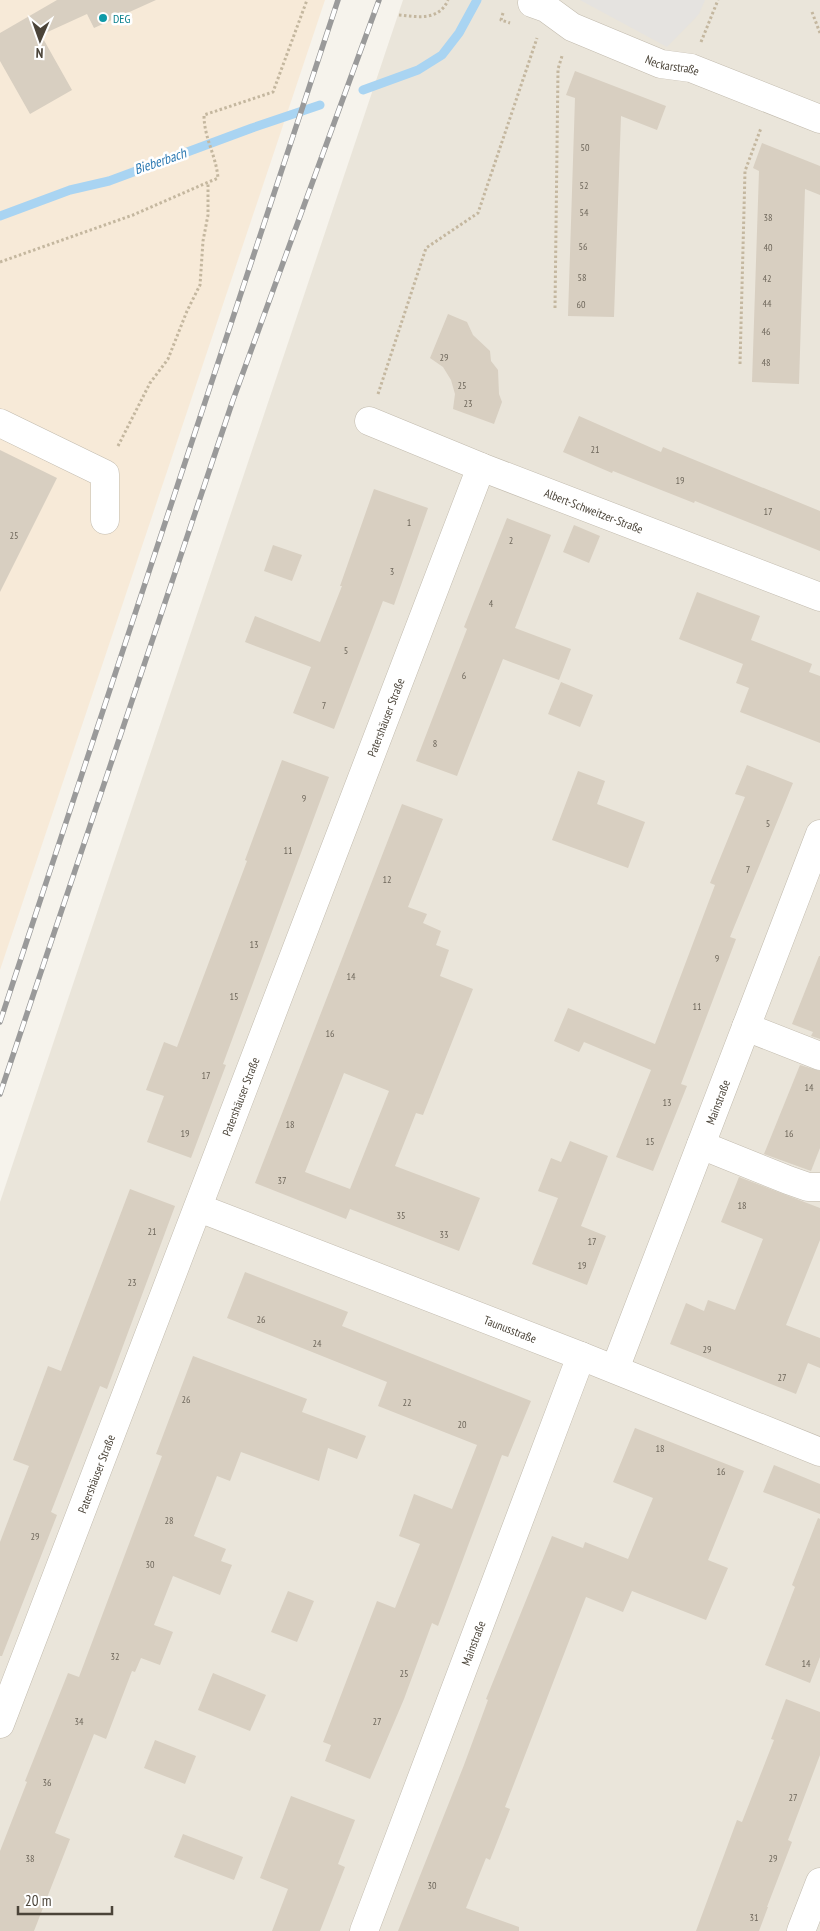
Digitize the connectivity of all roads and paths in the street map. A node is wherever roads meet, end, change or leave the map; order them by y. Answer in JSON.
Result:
{"nodes":[{"id":1,"x":306,"y":0,"type":"edge"},
{"id":2,"x":448,"y":0,"type":"edge"},
{"id":3,"x":718,"y":0,"type":"edge"},
{"id":4,"x":539,"y":4,"type":"edge"},
{"id":5,"x":812,"y":12,"type":"dead end"},
{"id":6,"x":399,"y":15,"type":"dead end"},
{"id":7,"x":572,"y":27,"type":"junction"},
{"id":8,"x":820,"y":33,"type":"edge"},
{"id":9,"x":691,"y":68,"type":"junction"},
{"id":10,"x":771,"y":99,"type":"junction"},
{"id":11,"x":820,"y":119,"type":"edge"},
{"id":12,"x":208,"y":183,"type":"junction"},
{"id":13,"x":0,"y":262,"type":"edge"},
{"id":14,"x":555,"y":308,"type":"dead end"},
{"id":15,"x":740,"y":364,"type":"dead end"},
{"id":16,"x":369,"y":421,"type":"joint"},
{"id":17,"x":0,"y":422,"type":"edge"},
{"id":18,"x":481,"y":468,"type":"junction"},
{"id":19,"x":105,"y":474,"type":"junction"},
{"id":20,"x":105,"y":520,"type":"dead end"},
{"id":21,"x":820,"y":597,"type":"edge"},
{"id":22,"x":820,"y":834,"type":"edge"},
{"id":23,"x":746,"y":1027,"type":"junction"},
{"id":24,"x":820,"y":1056,"type":"edge"},
{"id":25,"x":701,"y":1145,"type":"junction"},
{"id":26,"x":820,"y":1188,"type":"edge"},
{"id":27,"x":199,"y":1208,"type":"junction"},
{"id":28,"x":581,"y":1356,"type":"junction"},
{"id":29,"x":614,"y":1369,"type":"junction"},
{"id":30,"x":820,"y":1452,"type":"edge"},
{"id":31,"x":0,"y":1724,"type":"edge"},
{"id":32,"x":820,"y":1882,"type":"edge"},
{"id":33,"x":364,"y":1931,"type":"edge"},
{"id":34,"x":802,"y":1931,"type":"edge"}],
"edges":[{"from":1,"to":12,"type":"path"},
{"from":2,"to":6,"type":"path"},
{"from":3,"to":9,"type":"path"},
{"from":4,"to":7,"type":"street","name":"Neckarstraße"},
{"from":4,"to":16,"type":"path"},
{"from":5,"to":8,"type":"path"},
{"from":7,"to":9,"type":"street","name":"Neckarstraße"},
{"from":7,"to":14,"type":"path"},
{"from":9,"to":10,"type":"street","name":"Neckarstraße"},
{"from":10,"to":11,"type":"street","name":"Neckarstraße"},
{"from":10,"to":15,"type":"path"},
{"from":12,"to":13,"type":"path"},
{"from":12,"to":19,"type":"path"},
{"from":16,"to":18,"type":"street","name":"Albert-Schweitzer-Straße"},
{"from":17,"to":19,"type":"street"},
{"from":18,"to":21,"type":"street","name":"Albert-Schweitzer-Straße"},
{"from":18,"to":27,"type":"street","name":"Patershäuser Straße"},
{"from":19,"to":20,"type":"street"},
{"from":22,"to":23,"type":"street","name":"Mainstraße"},
{"from":23,"to":24,"type":"street"},
{"from":23,"to":25,"type":"street","name":"Mainstraße"},
{"from":25,"to":26,"type":"street"},
{"from":25,"to":29,"type":"street","name":"Mainstraße"},
{"from":27,"to":28,"type":"street","name":"Taunusstraße"},
{"from":27,"to":31,"type":"street","name":"Patershäuser Straße"},
{"from":28,"to":29,"type":"street","name":"Taunusstraße"},
{"from":28,"to":33,"type":"street","name":"Mainstraße"},
{"from":29,"to":30,"type":"street","name":"Taunusstraße"},
{"from":32,"to":34,"type":"street"}]}
